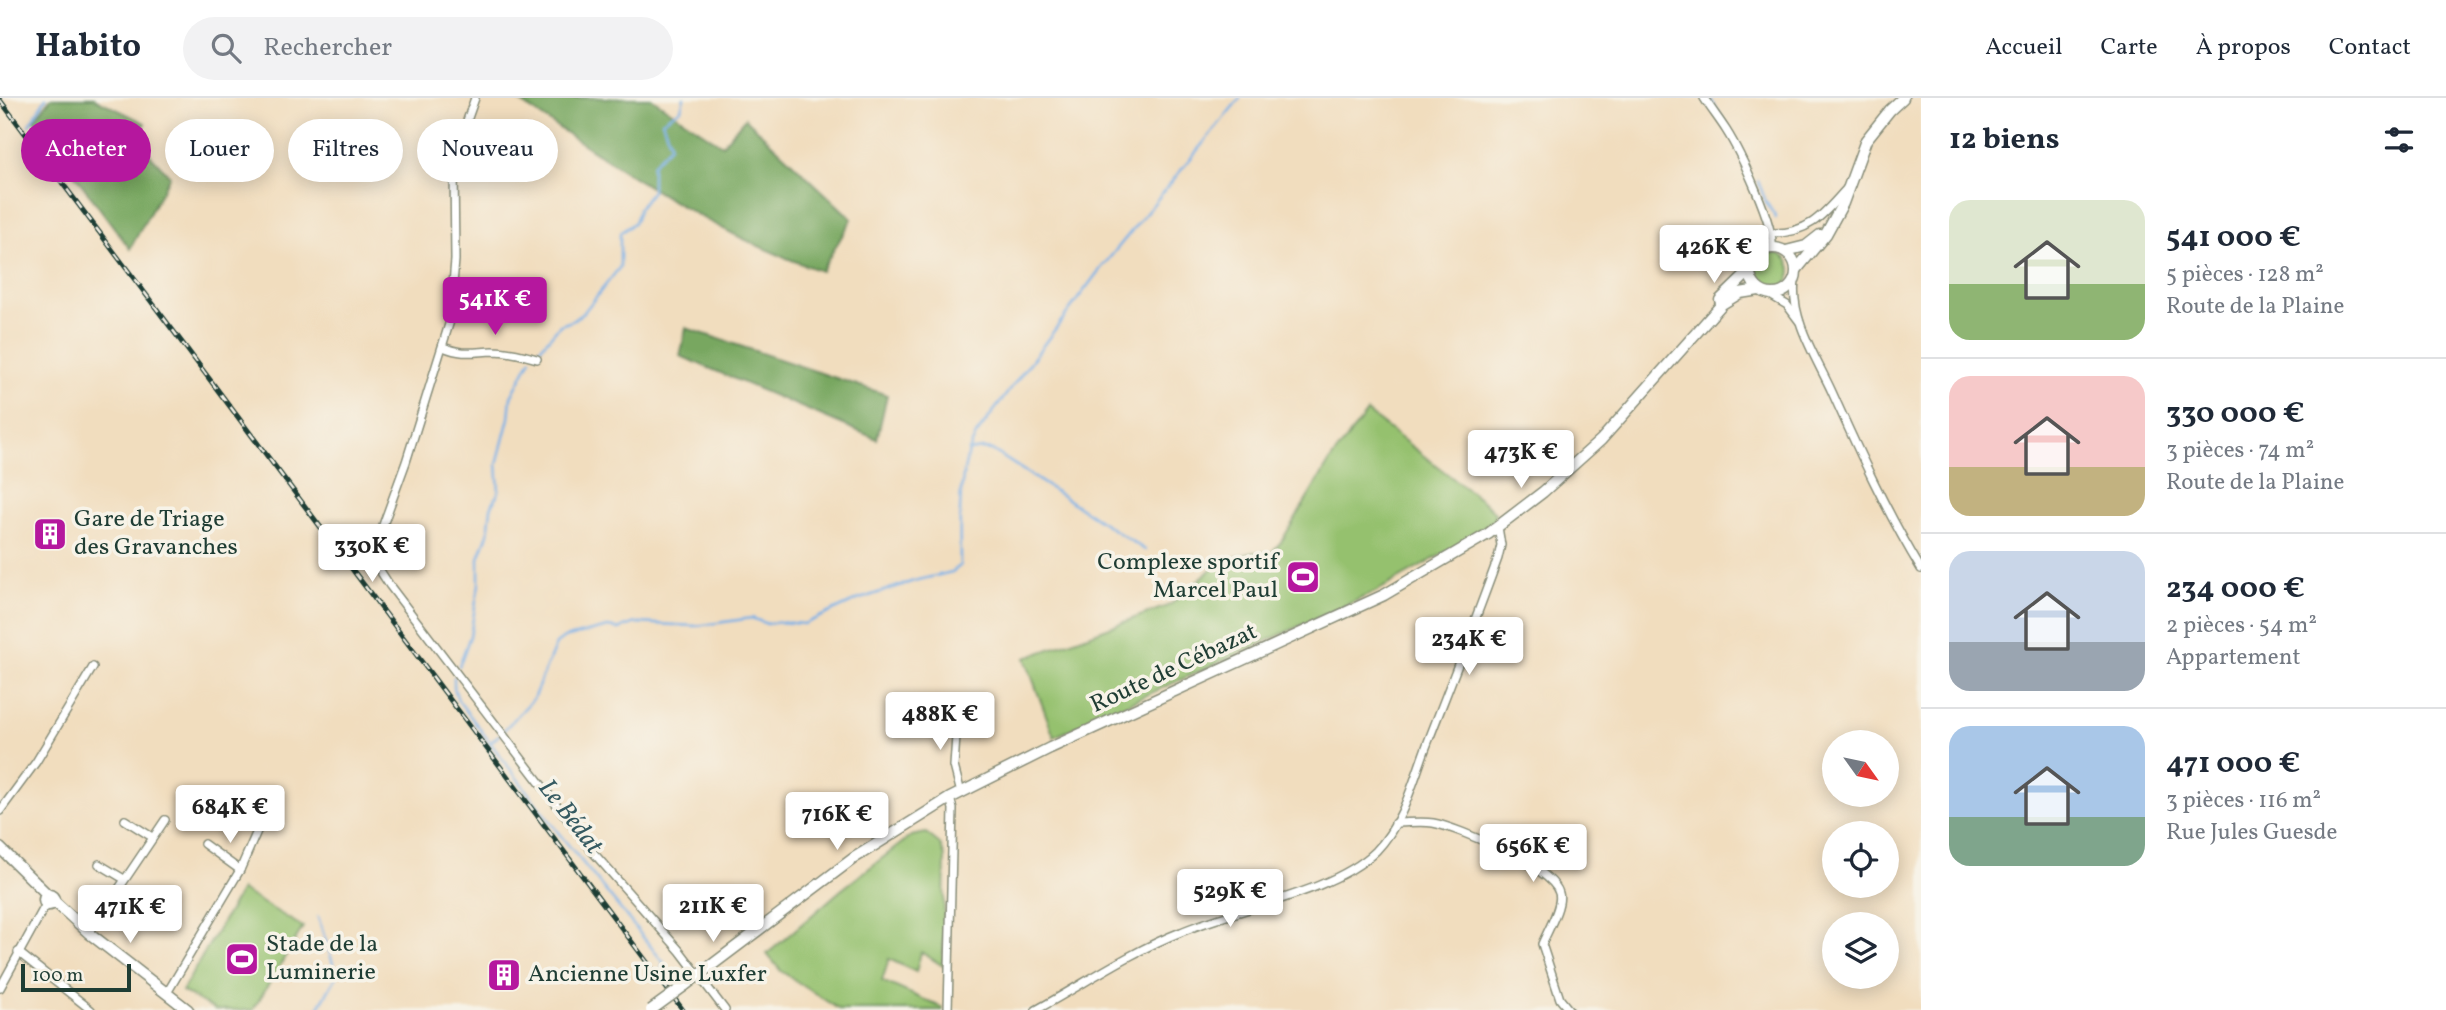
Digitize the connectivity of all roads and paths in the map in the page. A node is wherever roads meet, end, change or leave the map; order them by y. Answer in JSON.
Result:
{"nodes":[{"id":1,"x":475,"y":98,"type":"edge"},
{"id":2,"x":1704,"y":98,"type":"edge"},
{"id":3,"x":1903,"y":98,"type":"edge"},
{"id":4,"x":1850,"y":185,"type":"junction"},
{"id":5,"x":1834,"y":220,"type":"junction"},
{"id":6,"x":1772,"y":233,"type":"junction"},
{"id":7,"x":1772,"y":248,"type":"junction"},
{"id":8,"x":1786,"y":251,"type":"junction"},
{"id":9,"x":1797,"y":269,"type":"junction"},
{"id":10,"x":1750,"y":271,"type":"junction"},
{"id":11,"x":1794,"y":281,"type":"junction"},
{"id":12,"x":1759,"y":290,"type":"junction"},
{"id":13,"x":1770,"y":295,"type":"junction"},
{"id":14,"x":1706,"y":320,"type":"junction"},
{"id":15,"x":1802,"y":325,"type":"junction"},
{"id":16,"x":443,"y":347,"type":"junction"},
{"id":17,"x":537,"y":359,"type":"dead end"},
{"id":18,"x":1497,"y":527,"type":"junction"},
{"id":19,"x":1921,"y":569,"type":"edge"},
{"id":20,"x":93,"y":667,"type":"dead end"},
{"id":21,"x":958,"y":706,"type":"dead end"},
{"id":22,"x":961,"y":793,"type":"junction"},
{"id":23,"x":272,"y":797,"type":"dead end"},
{"id":24,"x":950,"y":798,"type":"junction"},
{"id":25,"x":0,"y":811,"type":"edge"},
{"id":26,"x":125,"y":820,"type":"dead end"},
{"id":27,"x":165,"y":820,"type":"dead end"},
{"id":28,"x":1395,"y":823,"type":"junction"},
{"id":29,"x":152,"y":837,"type":"junction"},
{"id":30,"x":204,"y":844,"type":"dead end"},
{"id":31,"x":0,"y":848,"type":"edge"},
{"id":32,"x":0,"y":856,"type":"edge"},
{"id":33,"x":99,"y":864,"type":"dead end"},
{"id":34,"x":240,"y":870,"type":"junction"},
{"id":35,"x":124,"y":879,"type":"junction"},
{"id":36,"x":48,"y":901,"type":"junction"},
{"id":37,"x":89,"y":933,"type":"junction"},
{"id":38,"x":18,"y":952,"type":"junction"},
{"id":39,"x":699,"y":974,"type":"junction"},
{"id":40,"x":0,"y":988,"type":"edge"},
{"id":41,"x":167,"y":993,"type":"junction"},
{"id":42,"x":91,"y":1010,"type":"edge"},
{"id":43,"x":177,"y":1010,"type":"edge"},
{"id":44,"x":188,"y":1010,"type":"edge"},
{"id":45,"x":651,"y":1010,"type":"edge"},
{"id":46,"x":725,"y":1010,"type":"edge"},
{"id":47,"x":948,"y":1010,"type":"edge"},
{"id":48,"x":1036,"y":1010,"type":"edge"},
{"id":49,"x":1569,"y":1010,"type":"edge"}],
"edges":[{"from":1,"to":16,"type":"street"},
{"from":2,"to":6,"type":"street"},
{"from":3,"to":4,"type":"main road"},
{"from":4,"to":5,"type":"main road"},
{"from":4,"to":6,"type":"street"},
{"from":5,"to":8,"type":"main road"},
{"from":5,"to":9,"type":"main road"},
{"from":6,"to":7,"type":"street"},
{"from":7,"to":8,"type":"main road"},
{"from":7,"to":10,"type":"main road"},
{"from":8,"to":9,"type":"main road"},
{"from":9,"to":11,"type":"main road"},
{"from":10,"to":12,"type":"main road"},
{"from":10,"to":14,"type":"main road","name":"Route de Cébazat"},
{"from":11,"to":13,"type":"main road"},
{"from":11,"to":15,"type":"street"},
{"from":12,"to":13,"type":"main road"},
{"from":12,"to":14,"type":"main road","name":"Route de Cébazat"},
{"from":13,"to":15,"type":"street"},
{"from":14,"to":18,"type":"main road","name":"Route de Cébazat"},
{"from":15,"to":19,"type":"street"},
{"from":16,"to":17,"type":"street"},
{"from":16,"to":39,"type":"street"},
{"from":18,"to":22,"type":"main road","name":"Route de Cébazat"},
{"from":18,"to":28,"type":"street"},
{"from":20,"to":25,"type":"street"},
{"from":21,"to":22,"type":"street"},
{"from":22,"to":24,"type":"main road","name":"Route de Cébazat"},
{"from":23,"to":34,"type":"street"},
{"from":24,"to":39,"type":"main road","name":"Route de Cébazat"},
{"from":24,"to":47,"type":"street"},
{"from":26,"to":29,"type":"street"},
{"from":27,"to":29,"type":"street"},
{"from":28,"to":48,"type":"street"},
{"from":28,"to":49,"type":"street"},
{"from":29,"to":35,"type":"street"},
{"from":30,"to":34,"type":"street"},
{"from":31,"to":36,"type":"main road"},
{"from":32,"to":36,"type":"main road"},
{"from":33,"to":35,"type":"street"},
{"from":34,"to":41,"type":"street"},
{"from":35,"to":37,"type":"street"},
{"from":36,"to":37,"type":"main road"},
{"from":36,"to":38,"type":"street"},
{"from":36,"to":43,"type":"main road"},
{"from":37,"to":41,"type":"main road"},
{"from":38,"to":40,"type":"street"},
{"from":38,"to":42,"type":"street"},
{"from":39,"to":45,"type":"main road","name":"Route de Cébazat","bridge":true},
{"from":39,"to":46,"type":"street"},
{"from":41,"to":44,"type":"main road"}]}
